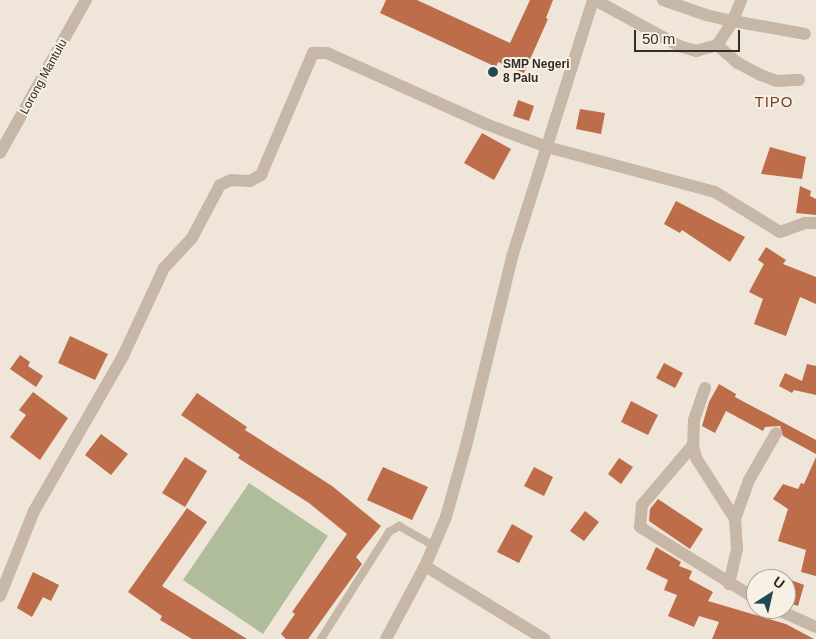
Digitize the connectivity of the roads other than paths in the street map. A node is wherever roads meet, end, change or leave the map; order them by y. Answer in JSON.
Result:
{"nodes":[{"id":1,"x":86,"y":0,"type":"edge"},
{"id":2,"x":594,"y":0,"type":"edge"},
{"id":3,"x":663,"y":0,"type":"edge"},
{"id":4,"x":741,"y":0,"type":"edge"},
{"id":5,"x":733,"y":21,"type":"junction"},
{"id":6,"x":805,"y":34,"type":"dead end"},
{"id":7,"x":717,"y":45,"type":"junction"},
{"id":8,"x":799,"y":80,"type":"dead end"},
{"id":9,"x":547,"y":147,"type":"junction"},
{"id":10,"x":0,"y":153,"type":"edge"},
{"id":11,"x":816,"y":223,"type":"edge"},
{"id":12,"x":705,"y":388,"type":"dead end"},
{"id":13,"x":776,"y":433,"type":"dead end"},
{"id":14,"x":693,"y":445,"type":"junction"},
{"id":15,"x":735,"y":519,"type":"junction"},
{"id":16,"x":434,"y":546,"type":"junction"},
{"id":17,"x":425,"y":566,"type":"junction"},
{"id":18,"x":729,"y":584,"type":"junction"},
{"id":19,"x":746,"y":593,"type":"edge"},
{"id":20,"x":0,"y":596,"type":"edge"},
{"id":21,"x":796,"y":618,"type":"edge"},
{"id":22,"x":816,"y":627,"type":"edge"},
{"id":23,"x":321,"y":639,"type":"edge"},
{"id":24,"x":386,"y":639,"type":"edge"},
{"id":25,"x":544,"y":639,"type":"edge"}],
"edges":[{"from":1,"to":10,"type":"street","name":"Lorong Mantulu"},
{"from":2,"to":7,"type":"street"},
{"from":2,"to":9,"type":"street"},
{"from":3,"to":5,"type":"street"},
{"from":4,"to":5,"type":"street"},
{"from":5,"to":6,"type":"street"},
{"from":5,"to":7,"type":"street"},
{"from":7,"to":8,"type":"street"},
{"from":9,"to":11,"type":"street"},
{"from":9,"to":16,"type":"street"},
{"from":9,"to":20,"type":"street"},
{"from":12,"to":14,"type":"street"},
{"from":13,"to":15,"type":"street"},
{"from":14,"to":15,"type":"street"},
{"from":14,"to":18,"type":"street"},
{"from":15,"to":18,"type":"street"},
{"from":16,"to":17,"type":"street"},
{"from":16,"to":23,"type":"lane"},
{"from":17,"to":24,"type":"street"},
{"from":17,"to":25,"type":"street"},
{"from":18,"to":19,"type":"street"},
{"from":21,"to":22,"type":"street"}]}
